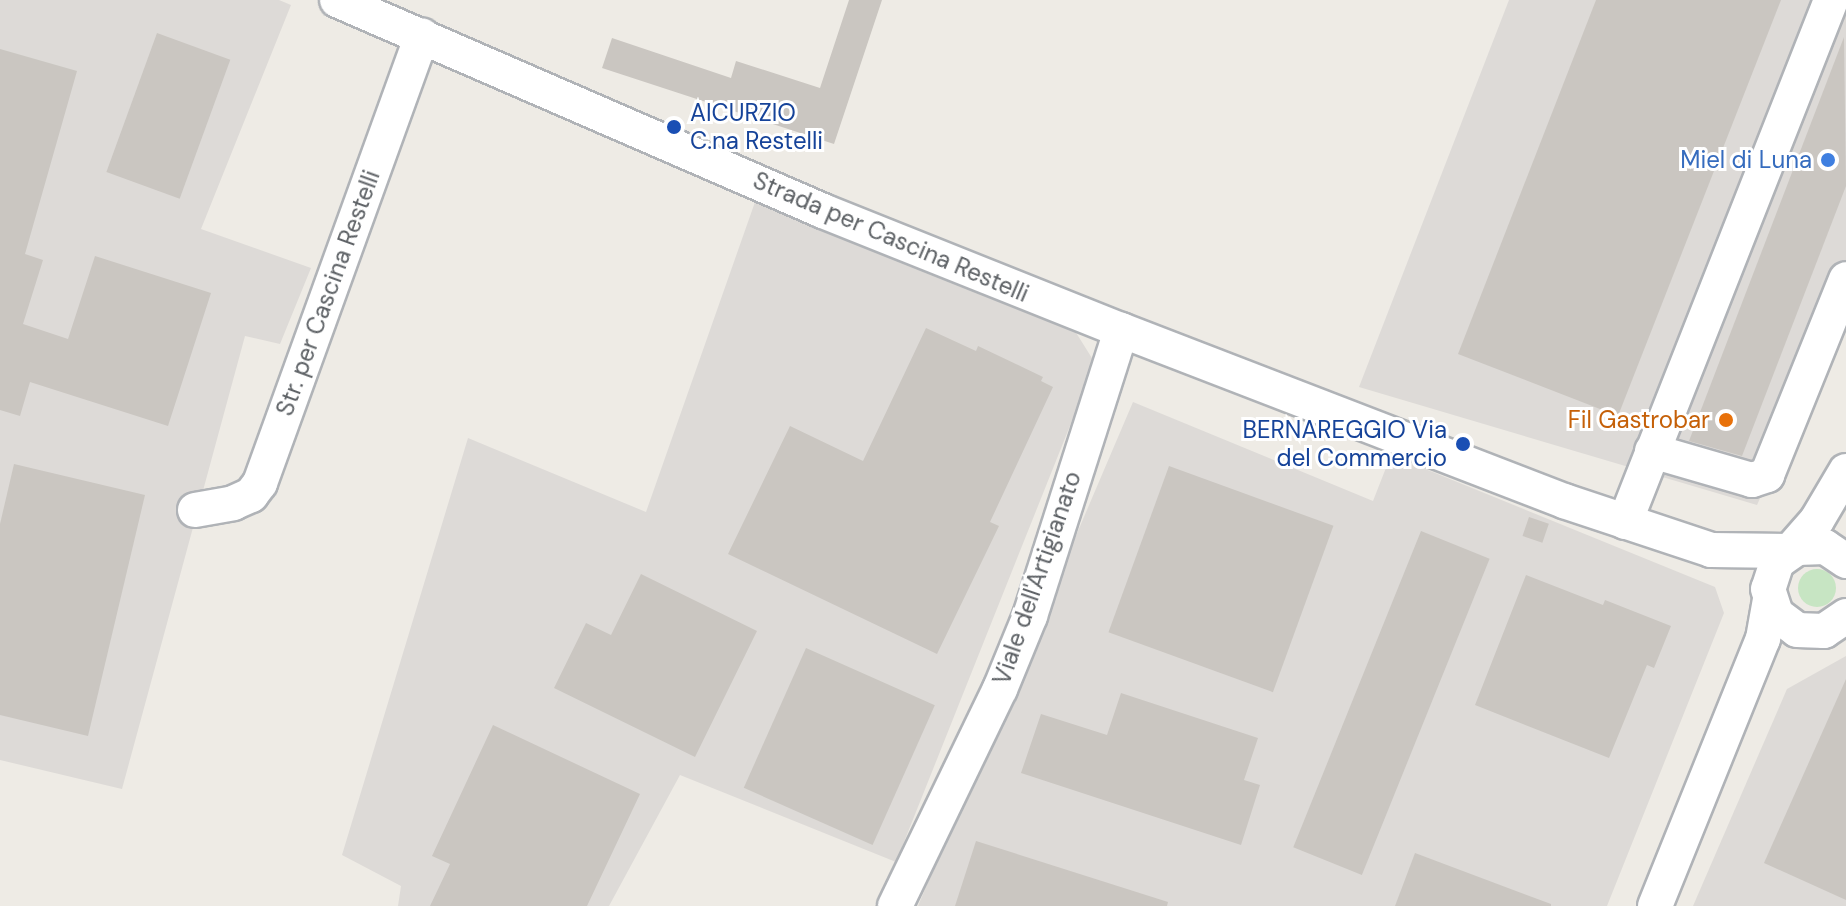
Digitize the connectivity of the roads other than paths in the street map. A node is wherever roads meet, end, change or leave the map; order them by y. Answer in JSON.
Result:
{"nodes":[{"id":1,"x":337,"y":0,"type":"edge"},
{"id":2,"x":1831,"y":0,"type":"edge"},
{"id":3,"x":422,"y":35,"type":"junction"},
{"id":4,"x":1846,"y":279,"type":"edge"},
{"id":5,"x":1121,"y":330,"type":"junction"},
{"id":6,"x":1652,"y":451,"type":"junction"},
{"id":7,"x":1844,"y":475,"type":"edge"},
{"id":8,"x":195,"y":510,"type":"dead end"},
{"id":9,"x":1625,"y":522,"type":"junction"},
{"id":10,"x":1846,"y":543,"type":"edge"},
{"id":11,"x":1711,"y":550,"type":"junction"},
{"id":12,"x":1790,"y":551,"type":"junction"},
{"id":13,"x":1846,"y":561,"type":"edge"},
{"id":14,"x":1770,"y":600,"type":"junction"},
{"id":15,"x":1836,"y":625,"type":"edge"},
{"id":16,"x":1741,"y":698,"type":"junction"},
{"id":17,"x":895,"y":906,"type":"edge"},
{"id":18,"x":1655,"y":906,"type":"edge"}],
"edges":[{"from":1,"to":3,"type":"street","name":"Strada per Cascina Restelli"},
{"from":2,"to":6,"type":"street"},
{"from":3,"to":5,"type":"street","name":"Strada per Cascina Restelli"},
{"from":3,"to":8,"type":"street","name":"Str. per Cascina Restelli"},
{"from":4,"to":6,"type":"street"},
{"from":5,"to":9,"type":"street","name":"Strada per Cascina Restelli"},
{"from":5,"to":17,"type":"street","name":"Viale dell'Artigianato"},
{"from":6,"to":9,"type":"street"},
{"from":7,"to":10,"type":"street"},
{"from":7,"to":12,"type":"street"},
{"from":9,"to":11,"type":"street","name":"Strada per Cascina Restelli"},
{"from":11,"to":12,"type":"street"},
{"from":11,"to":14,"type":"street"},
{"from":12,"to":13,"type":"street"},
{"from":12,"to":14,"type":"street"},
{"from":14,"to":15,"type":"street"},
{"from":14,"to":16,"type":"street"},
{"from":15,"to":16,"type":"street"},
{"from":16,"to":18,"type":"street"}]}
